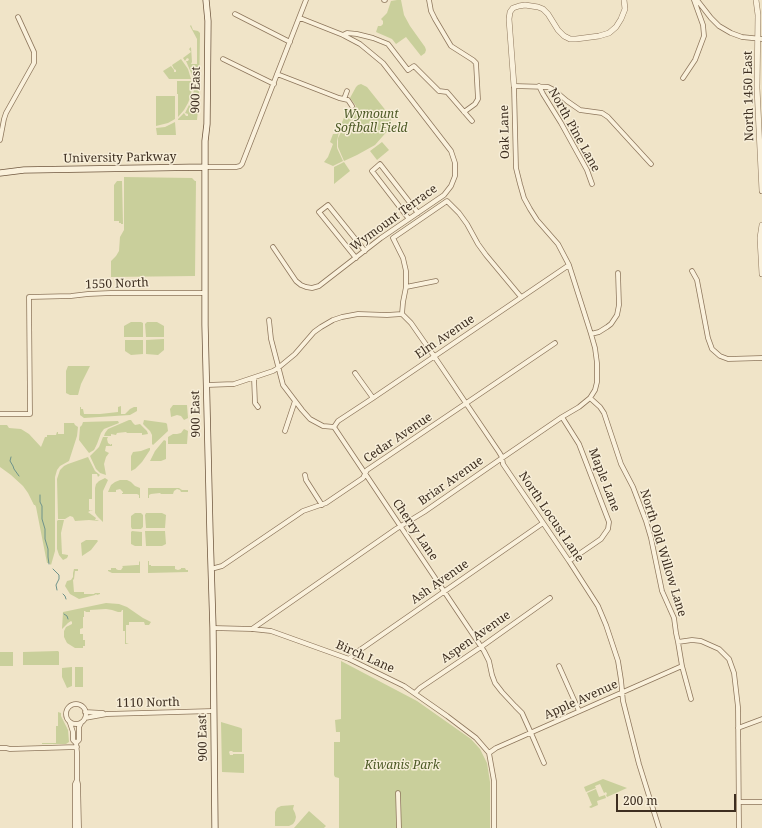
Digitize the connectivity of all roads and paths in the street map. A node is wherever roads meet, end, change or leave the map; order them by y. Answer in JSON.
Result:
{"nodes":[{"id":1,"x":206,"y":0,"type":"edge"},
{"id":2,"x":306,"y":0,"type":"edge"},
{"id":3,"x":429,"y":0,"type":"edge"},
{"id":4,"x":624,"y":0,"type":"edge"},
{"id":5,"x":694,"y":0,"type":"edge"},
{"id":6,"x":697,"y":0,"type":"edge"},
{"id":7,"x":756,"y":0,"type":"edge"},
{"id":8,"x":235,"y":14,"type":"dead end"},
{"id":9,"x":18,"y":17,"type":"dead end"},
{"id":10,"x":300,"y":18,"type":"junction"},
{"id":11,"x":343,"y":35,"type":"junction"},
{"id":12,"x":760,"y":38,"type":"edge"},
{"id":13,"x":290,"y":42,"type":"junction"},
{"id":14,"x":223,"y":59,"type":"dead end"},
{"id":15,"x":277,"y":74,"type":"junction"},
{"id":16,"x":683,"y":78,"type":"dead end"},
{"id":17,"x":274,"y":84,"type":"junction"},
{"id":18,"x":514,"y":86,"type":"junction"},
{"id":19,"x":539,"y":86,"type":"junction"},
{"id":20,"x":347,"y":91,"type":"dead end"},
{"id":21,"x":344,"y":99,"type":"junction"},
{"id":22,"x":352,"y":106,"type":"dead end"},
{"id":23,"x":464,"y":112,"type":"junction"},
{"id":24,"x":2,"y":119,"type":"edge"},
{"id":25,"x":472,"y":121,"type":"dead end"},
{"id":26,"x":0,"y":140,"type":"edge"},
{"id":27,"x":651,"y":164,"type":"dead end"},
{"id":28,"x":205,"y":168,"type":"junction"},
{"id":29,"x":0,"y":173,"type":"edge"},
{"id":30,"x":592,"y":184,"type":"dead end"},
{"id":31,"x":762,"y":191,"type":"edge"},
{"id":32,"x":418,"y":213,"type":"junction"},
{"id":33,"x":409,"y":219,"type":"junction"},
{"id":34,"x":762,"y":225,"type":"edge"},
{"id":35,"x":273,"y":247,"type":"dead end"},
{"id":36,"x":365,"y":251,"type":"junction"},
{"id":37,"x":356,"y":258,"type":"junction"},
{"id":38,"x":569,"y":265,"type":"junction"},
{"id":39,"x":692,"y":271,"type":"dead end"},
{"id":40,"x":762,"y":271,"type":"edge"},
{"id":41,"x":618,"y":273,"type":"dead end"},
{"id":42,"x":762,"y":274,"type":"edge"},
{"id":43,"x":436,"y":281,"type":"dead end"},
{"id":44,"x":406,"y":287,"type":"junction"},
{"id":45,"x":205,"y":293,"type":"junction"},
{"id":46,"x":521,"y":297,"type":"junction"},
{"id":47,"x":402,"y":314,"type":"junction"},
{"id":48,"x":269,"y":320,"type":"dead end"},
{"id":49,"x":591,"y":334,"type":"junction"},
{"id":50,"x":555,"y":343,"type":"dead end"},
{"id":51,"x":434,"y":356,"type":"junction"},
{"id":52,"x":762,"y":358,"type":"edge"},
{"id":53,"x":278,"y":368,"type":"junction"},
{"id":54,"x":355,"y":373,"type":"dead end"},
{"id":55,"x":254,"y":378,"type":"junction"},
{"id":56,"x":207,"y":385,"type":"junction"},
{"id":57,"x":596,"y":386,"type":"joint"},
{"id":58,"x":373,"y":398,"type":"junction"},
{"id":59,"x":590,"y":398,"type":"junction"},
{"id":60,"x":295,"y":402,"type":"junction"},
{"id":61,"x":467,"y":404,"type":"junction"},
{"id":62,"x":258,"y":407,"type":"dead end"},
{"id":63,"x":0,"y":414,"type":"edge"},
{"id":64,"x":562,"y":417,"type":"junction"},
{"id":65,"x":334,"y":427,"type":"junction"},
{"id":66,"x":285,"y":431,"type":"dead end"},
{"id":67,"x":502,"y":457,"type":"junction"},
{"id":68,"x":365,"y":474,"type":"junction"},
{"id":69,"x":305,"y":475,"type":"dead end"},
{"id":70,"x":322,"y":505,"type":"junction"},
{"id":71,"x":543,"y":523,"type":"junction"},
{"id":72,"x":400,"y":527,"type":"junction"},
{"id":73,"x":569,"y":561,"type":"junction"},
{"id":74,"x":211,"y":569,"type":"junction"},
{"id":75,"x":444,"y":591,"type":"junction"},
{"id":76,"x":550,"y":598,"type":"dead end"},
{"id":77,"x":213,"y":628,"type":"junction"},
{"id":78,"x":252,"y":629,"type":"junction"},
{"id":79,"x":678,"y":642,"type":"junction"},
{"id":80,"x":481,"y":647,"type":"junction"},
{"id":81,"x":349,"y":659,"type":"junction"},
{"id":82,"x":559,"y":666,"type":"dead end"},
{"id":83,"x":682,"y":666,"type":"junction"},
{"id":84,"x":622,"y":692,"type":"junction"},
{"id":85,"x":415,"y":693,"type":"junction"},
{"id":86,"x":691,"y":699,"type":"dead end"},
{"id":87,"x":213,"y":711,"type":"junction"},
{"id":88,"x":579,"y":711,"type":"junction"},
{"id":89,"x":85,"y":712,"type":"junction"},
{"id":90,"x":107,"y":714,"type":"junction"},
{"id":91,"x":85,"y":718,"type":"junction"},
{"id":92,"x":762,"y":719,"type":"edge"},
{"id":93,"x":70,"y":722,"type":"junction"},
{"id":94,"x":81,"y":723,"type":"junction"},
{"id":95,"x":738,"y":728,"type":"junction"},
{"id":96,"x":531,"y":733,"type":"junction"},
{"id":97,"x":76,"y":745,"type":"junction"},
{"id":98,"x":0,"y":748,"type":"edge"},
{"id":99,"x":489,"y":753,"type":"junction"},
{"id":100,"x":544,"y":762,"type":"dead end"},
{"id":101,"x":77,"y":780,"type":"junction"},
{"id":102,"x":398,"y":793,"type":"dead end"},
{"id":103,"x":739,"y":802,"type":"junction"},
{"id":104,"x":762,"y":802,"type":"edge"},
{"id":105,"x":75,"y":828,"type":"edge"},
{"id":106,"x":79,"y":828,"type":"edge"},
{"id":107,"x":215,"y":828,"type":"edge"},
{"id":108,"x":399,"y":828,"type":"edge"},
{"id":109,"x":494,"y":828,"type":"edge"},
{"id":110,"x":659,"y":828,"type":"edge"},
{"id":111,"x":739,"y":828,"type":"edge"}],
"edges":[{"from":1,"to":28,"type":"main road","name":"900 East"},
{"from":2,"to":10,"type":"street"},
{"from":3,"to":23,"type":"street"},
{"from":4,"to":18,"type":"street","name":"Oak Lane"},
{"from":5,"to":16,"type":"street"},
{"from":6,"to":12,"type":"street"},
{"from":7,"to":12,"type":"street","name":"North 1450 East"},
{"from":8,"to":13,"type":"street"},
{"from":9,"to":24,"type":"street"},
{"from":10,"to":11,"type":"street","name":"Wymount Terrace"},
{"from":10,"to":13,"type":"street"},
{"from":11,"to":23,"type":"street","name":"Wymount Terrace"},
{"from":11,"to":32,"type":"street","name":"Wymount Terrace"},
{"from":12,"to":31,"type":"street","name":"North 1450 East"},
{"from":13,"to":15,"type":"street"},
{"from":14,"to":17,"type":"street"},
{"from":15,"to":17,"type":"street"},
{"from":15,"to":21,"type":"street"},
{"from":17,"to":28,"type":"street","name":"University Parkway"},
{"from":18,"to":19,"type":"street"},
{"from":18,"to":38,"type":"street","name":"Oak Lane"},
{"from":19,"to":27,"type":"street"},
{"from":19,"to":30,"type":"street","name":"North Pine Lane"},
{"from":20,"to":21,"type":"street"},
{"from":21,"to":22,"type":"street"},
{"from":23,"to":25,"type":"street"},
{"from":24,"to":26,"type":"street"},
{"from":28,"to":29,"type":"main road","name":"University Parkway"},
{"from":28,"to":45,"type":"main road","name":"900 East"},
{"from":32,"to":33,"type":"street","name":"Wymount Terrace"},
{"from":32,"to":33,"type":"street"},
{"from":33,"to":36,"type":"street","name":"Wymount Terrace"},
{"from":34,"to":40,"type":"street"},
{"from":35,"to":37,"type":"street","name":"Wymount Terrace"},
{"from":36,"to":37,"type":"street","name":"Wymount Terrace"},
{"from":36,"to":37,"type":"street"},
{"from":38,"to":46,"type":"street","name":"Elm Avenue"},
{"from":38,"to":49,"type":"street","name":"Oak Lane"},
{"from":39,"to":52,"type":"street"},
{"from":40,"to":42,"type":"street"},
{"from":41,"to":49,"type":"street"},
{"from":43,"to":44,"type":"street"},
{"from":44,"to":46,"type":"street"},
{"from":44,"to":47,"type":"street"},
{"from":45,"to":56,"type":"main road","name":"900 East"},
{"from":45,"to":63,"type":"street","name":"1550 North"},
{"from":46,"to":51,"type":"street","name":"Elm Avenue"},
{"from":47,"to":51,"type":"street","name":"North Locust Lane"},
{"from":47,"to":53,"type":"street"},
{"from":48,"to":53,"type":"street"},
{"from":49,"to":57,"type":"street","name":"Oak Lane"},
{"from":50,"to":61,"type":"street","name":"Cedar Avenue"},
{"from":51,"to":58,"type":"street","name":"Elm Avenue"},
{"from":51,"to":61,"type":"street","name":"North Locust Lane"},
{"from":53,"to":55,"type":"street"},
{"from":53,"to":60,"type":"street"},
{"from":54,"to":58,"type":"street"},
{"from":55,"to":56,"type":"street"},
{"from":55,"to":62,"type":"street"},
{"from":56,"to":74,"type":"main road","name":"900 East"},
{"from":57,"to":59,"type":"street","name":"Briar Avenue"},
{"from":58,"to":65,"type":"street","name":"Elm Avenue"},
{"from":59,"to":64,"type":"street","name":"Briar Avenue"},
{"from":59,"to":79,"type":"street","name":"North Old Willow Lane"},
{"from":60,"to":65,"type":"street"},
{"from":60,"to":66,"type":"street"},
{"from":61,"to":67,"type":"street","name":"North Locust Lane"},
{"from":61,"to":68,"type":"street","name":"Cedar Avenue"},
{"from":64,"to":67,"type":"street","name":"Briar Avenue"},
{"from":64,"to":73,"type":"street","name":"Maple Lane"},
{"from":65,"to":68,"type":"street","name":"Cherry Lane"},
{"from":67,"to":71,"type":"street","name":"North Locust Lane"},
{"from":67,"to":72,"type":"street","name":"Briar Avenue"},
{"from":68,"to":70,"type":"street","name":"Cedar Avenue"},
{"from":68,"to":72,"type":"street","name":"Cherry Lane"},
{"from":69,"to":70,"type":"street"},
{"from":70,"to":74,"type":"street","name":"Cedar Avenue"},
{"from":71,"to":73,"type":"street","name":"North Locust Lane"},
{"from":71,"to":75,"type":"street","name":"Ash Avenue"},
{"from":72,"to":75,"type":"street","name":"Cherry Lane"},
{"from":72,"to":78,"type":"street","name":"Briar Avenue"},
{"from":73,"to":84,"type":"street","name":"North Locust Lane"},
{"from":74,"to":77,"type":"main road","name":"900 East"},
{"from":75,"to":80,"type":"street","name":"Cherry Lane"},
{"from":75,"to":81,"type":"street","name":"Ash Avenue"},
{"from":76,"to":80,"type":"street","name":"Aspen Avenue"},
{"from":77,"to":78,"type":"street","name":"Birch Lane"},
{"from":77,"to":87,"type":"main road","name":"900 East"},
{"from":78,"to":81,"type":"street","name":"Birch Lane"},
{"from":79,"to":83,"type":"street","name":"North Old Willow Lane"},
{"from":79,"to":95,"type":"street"},
{"from":80,"to":85,"type":"street","name":"Aspen Avenue"},
{"from":80,"to":96,"type":"street","name":"Cherry Lane"},
{"from":81,"to":85,"type":"street","name":"Birch Lane"},
{"from":82,"to":88,"type":"street"},
{"from":83,"to":84,"type":"street","name":"Apple Avenue"},
{"from":83,"to":86,"type":"street","name":"North Old Willow Lane"},
{"from":84,"to":88,"type":"street","name":"Apple Avenue"},
{"from":84,"to":110,"type":"street","name":"North Locust Lane"},
{"from":85,"to":99,"type":"street","name":"Birch Lane"},
{"from":87,"to":90,"type":"street","name":"1110 North"},
{"from":87,"to":107,"type":"main road","name":"900 East"},
{"from":88,"to":96,"type":"street","name":"Apple Avenue"},
{"from":89,"to":90,"type":"street"},
{"from":89,"to":91,"type":"street"},
{"from":89,"to":93,"type":"street"},
{"from":90,"to":91,"type":"street"},
{"from":91,"to":94,"type":"street"},
{"from":92,"to":95,"type":"street"},
{"from":93,"to":94,"type":"street"},
{"from":93,"to":97,"type":"street"},
{"from":94,"to":97,"type":"street"},
{"from":95,"to":103,"type":"street"},
{"from":96,"to":99,"type":"street","name":"Apple Avenue"},
{"from":96,"to":100,"type":"street","name":"Cherry Lane"},
{"from":97,"to":98,"type":"street"},
{"from":97,"to":101,"type":"street"},
{"from":99,"to":109,"type":"street"},
{"from":101,"to":105,"type":"street"},
{"from":101,"to":106,"type":"street"},
{"from":102,"to":108,"type":"street"},
{"from":103,"to":104,"type":"street"},
{"from":103,"to":111,"type":"street"}]}
